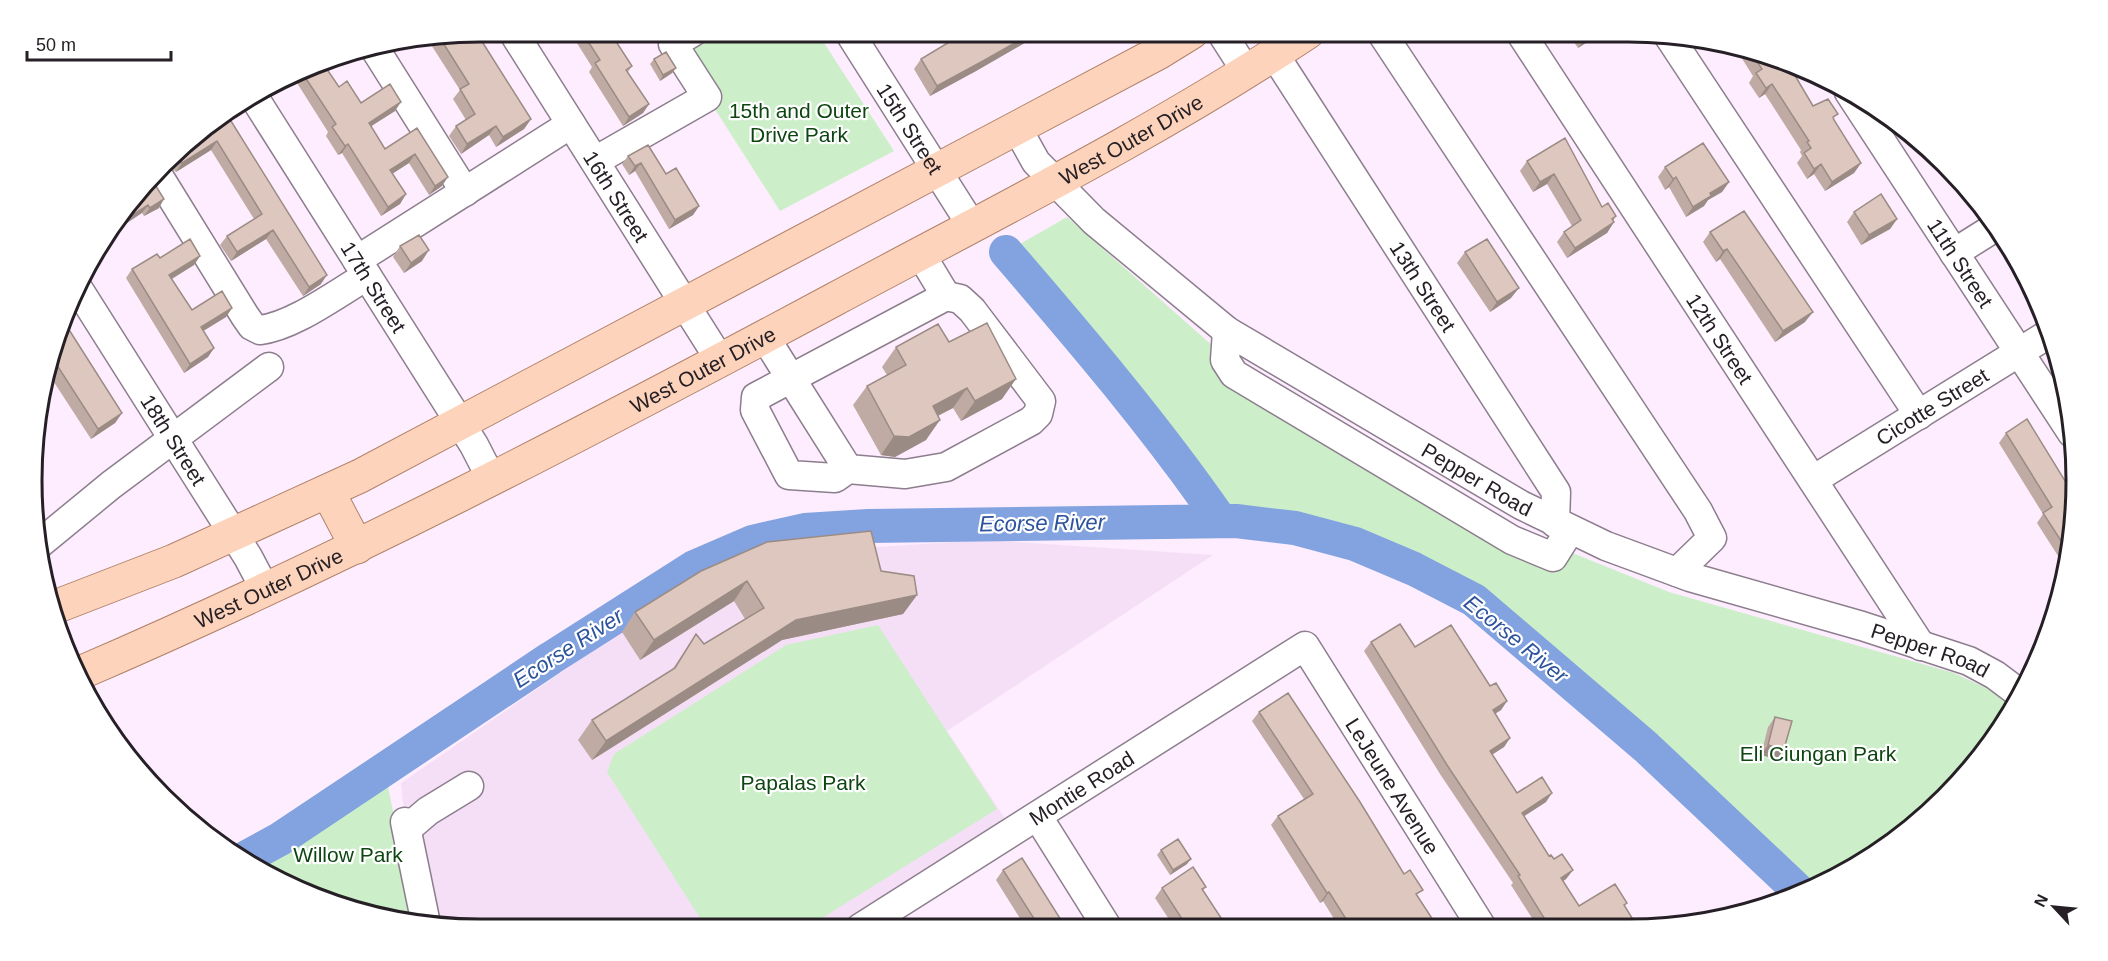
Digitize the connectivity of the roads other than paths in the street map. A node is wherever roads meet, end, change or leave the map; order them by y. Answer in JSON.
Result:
{"nodes":[{"id":1,"x":519,"y":42,"type":"edge"},
{"id":2,"x":680,"y":42,"type":"edge"},
{"id":3,"x":855,"y":42,"type":"edge"},
{"id":4,"x":1176,"y":42,"type":"edge"},
{"id":5,"x":1227,"y":42,"type":"edge"},
{"id":6,"x":1293,"y":42,"type":"edge"},
{"id":7,"x":1388,"y":42,"type":"edge"},
{"id":8,"x":1527,"y":42,"type":"edge"},
{"id":9,"x":1675,"y":45,"type":"edge"},
{"id":10,"x":378,"y":54,"type":"edge"},
{"id":11,"x":1274,"y":54,"type":"junction"},
{"id":12,"x":1246,"y":71,"type":"junction"},
{"id":13,"x":258,"y":103,"type":"edge"},
{"id":14,"x":1860,"y":109,"type":"edge"},
{"id":15,"x":571,"y":124,"type":"junction"},
{"id":16,"x":1017,"y":128,"type":"junction"},
{"id":17,"x":595,"y":161,"type":"junction"},
{"id":18,"x":938,"y":171,"type":"junction"},
{"id":19,"x":161,"y":180,"type":"edge"},
{"id":20,"x":1055,"y":181,"type":"junction"},
{"id":21,"x":465,"y":192,"type":"junction"},
{"id":22,"x":972,"y":226,"type":"junction"},
{"id":23,"x":1988,"y":232,"type":"edge"},
{"id":24,"x":920,"y":253,"type":"junction"},
{"id":25,"x":1954,"y":253,"type":"junction"},
{"id":26,"x":362,"y":268,"type":"junction"},
{"id":27,"x":83,"y":296,"type":"edge"},
{"id":28,"x":946,"y":296,"type":"junction"},
{"id":29,"x":686,"y":305,"type":"junction"},
{"id":30,"x":765,"y":337,"type":"junction"},
{"id":31,"x":2042,"y":338,"type":"edge"},
{"id":32,"x":2019,"y":352,"type":"junction"},
{"id":33,"x":720,"y":360,"type":"junction"},
{"id":34,"x":269,"y":367,"type":"dead end"},
{"id":35,"x":790,"y":378,"type":"junction"},
{"id":36,"x":1919,"y":415,"type":"junction"},
{"id":37,"x":2061,"y":416,"type":"edge"},
{"id":38,"x":461,"y":424,"type":"junction"},
{"id":39,"x":172,"y":438,"type":"junction"},
{"id":40,"x":848,"y":470,"type":"junction"},
{"id":41,"x":492,"y":480,"type":"junction"},
{"id":42,"x":1813,"y":480,"type":"junction"},
{"id":43,"x":328,"y":492,"type":"junction"},
{"id":44,"x":1562,"y":527,"type":"junction"},
{"id":45,"x":234,"y":534,"type":"junction"},
{"id":46,"x":46,"y":539,"type":"edge"},
{"id":47,"x":357,"y":547,"type":"junction"},
{"id":48,"x":1677,"y":572,"type":"junction"},
{"id":49,"x":266,"y":591,"type":"junction"},
{"id":50,"x":60,"y":605,"type":"edge"},
{"id":51,"x":1305,"y":646,"type":"joint"},
{"id":52,"x":1921,"y":646,"type":"junction"},
{"id":53,"x":85,"y":671,"type":"edge"},
{"id":54,"x":2013,"y":689,"type":"edge"},
{"id":55,"x":469,"y":786,"type":"dead end"},
{"id":56,"x":1038,"y":817,"type":"junction"},
{"id":57,"x":424,"y":915,"type":"edge"},
{"id":58,"x":874,"y":919,"type":"edge"},
{"id":59,"x":1102,"y":919,"type":"edge"},
{"id":60,"x":1477,"y":919,"type":"edge"}],
"edges":[{"from":1,"to":15,"type":"street","name":"16th Street"},
{"from":2,"to":17,"type":"street"},
{"from":3,"to":18,"type":"street","name":"15th Street"},
{"from":4,"to":16,"type":"main road"},
{"from":5,"to":12,"type":"street"},
{"from":6,"to":11,"type":"main road","name":"West Outer Drive"},
{"from":7,"to":48,"type":"street"},
{"from":8,"to":42,"type":"street","name":"12th Street"},
{"from":9,"to":36,"type":"street"},
{"from":10,"to":21,"type":"street"},
{"from":11,"to":12,"type":"main road","name":"West Outer Drive"},
{"from":11,"to":44,"type":"street","name":"13th Street"},
{"from":12,"to":20,"type":"main road","name":"West Outer Drive"},
{"from":13,"to":26,"type":"street","name":"17th Street"},
{"from":14,"to":25,"type":"street","name":"11th Street"},
{"from":15,"to":17,"type":"street","name":"16th Street"},
{"from":15,"to":21,"type":"street"},
{"from":16,"to":18,"type":"main road"},
{"from":16,"to":20,"type":"street","name":"Pepper Road"},
{"from":17,"to":29,"type":"street","name":"16th Street"},
{"from":18,"to":22,"type":"street","name":"15th Street"},
{"from":18,"to":29,"type":"main road"},
{"from":19,"to":26,"type":"street"},
{"from":20,"to":22,"type":"main road","name":"West Outer Drive"},
{"from":20,"to":44,"type":"street","name":"Pepper Road"},
{"from":21,"to":26,"type":"street"},
{"from":22,"to":24,"type":"main road","name":"West Outer Drive"},
{"from":23,"to":25,"type":"street"},
{"from":24,"to":28,"type":"street"},
{"from":24,"to":30,"type":"main road","name":"West Outer Drive"},
{"from":25,"to":32,"type":"street","name":"11th Street"},
{"from":26,"to":38,"type":"street","name":"17th Street"},
{"from":27,"to":39,"type":"street","name":"18th Street"},
{"from":28,"to":35,"type":"street"},
{"from":28,"to":40,"type":"street"},
{"from":29,"to":33,"type":"street","name":"16th Street"},
{"from":29,"to":38,"type":"main road"},
{"from":30,"to":33,"type":"main road","name":"West Outer Drive"},
{"from":30,"to":35,"type":"street"},
{"from":31,"to":32,"type":"street","name":"Cicotte Street"},
{"from":32,"to":36,"type":"street","name":"Cicotte Street"},
{"from":32,"to":37,"type":"street","name":"11th Street"},
{"from":33,"to":41,"type":"main road","name":"West Outer Drive"},
{"from":34,"to":39,"type":"street"},
{"from":35,"to":40,"type":"street"},
{"from":35,"to":40,"type":"street"},
{"from":36,"to":42,"type":"street","name":"Cicotte Street"},
{"from":38,"to":41,"type":"street","name":"17th Street"},
{"from":38,"to":43,"type":"main road"},
{"from":39,"to":45,"type":"street","name":"18th Street"},
{"from":39,"to":46,"type":"street"},
{"from":41,"to":47,"type":"main road","name":"West Outer Drive"},
{"from":42,"to":52,"type":"street","name":"12th Street"},
{"from":43,"to":45,"type":"main road"},
{"from":43,"to":47,"type":"main road"},
{"from":44,"to":48,"type":"street","name":"Pepper Road"},
{"from":45,"to":49,"type":"street","name":"18th Street"},
{"from":45,"to":50,"type":"main road"},
{"from":47,"to":49,"type":"main road","name":"West Outer Drive"},
{"from":48,"to":52,"type":"street","name":"Pepper Road"},
{"from":49,"to":53,"type":"main road","name":"West Outer Drive"},
{"from":51,"to":56,"type":"street","name":"Montie Road"},
{"from":51,"to":60,"type":"street","name":"LeJeune Avenue"},
{"from":52,"to":54,"type":"street","name":"Pepper Road"},
{"from":55,"to":57,"type":"street"},
{"from":56,"to":58,"type":"street","name":"Montie Road"},
{"from":56,"to":59,"type":"street"}]}
